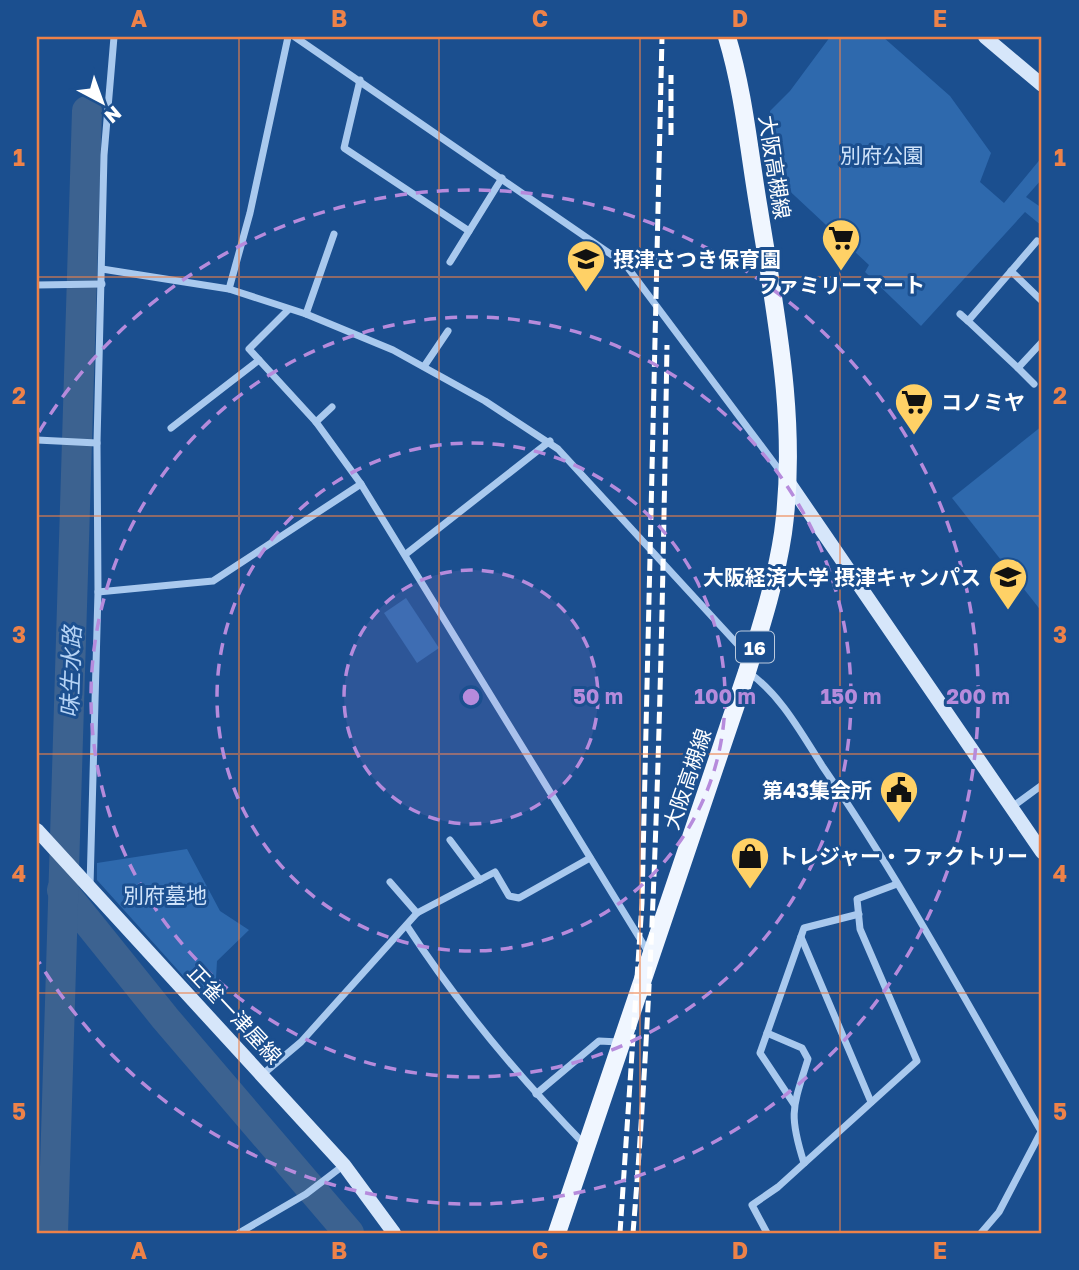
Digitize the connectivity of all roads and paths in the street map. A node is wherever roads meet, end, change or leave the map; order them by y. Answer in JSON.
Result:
{"nodes":[{"id":1,"x":114,"y":37,"type":"edge"},
{"id":2,"x":288,"y":37,"type":"edge"},
{"id":3,"x":295,"y":37,"type":"edge"},
{"id":4,"x":727,"y":37,"type":"edge"},
{"id":5,"x":985,"y":37,"type":"edge"},
{"id":6,"x":360,"y":80,"type":"junction"},
{"id":7,"x":1042,"y":85,"type":"edge"},
{"id":8,"x":502,"y":178,"type":"junction"},
{"id":9,"x":470,"y":231,"type":"junction"},
{"id":10,"x":334,"y":234,"type":"dead end"},
{"id":11,"x":1037,"y":240,"type":"dead end"},
{"id":12,"x":450,"y":262,"type":"dead end"},
{"id":13,"x":102,"y":269,"type":"junction"},
{"id":14,"x":1011,"y":271,"type":"junction"},
{"id":15,"x":102,"y":284,"type":"junction"},
{"id":16,"x":37,"y":285,"type":"edge"},
{"id":17,"x":229,"y":289,"type":"junction"},
{"id":18,"x":1042,"y":301,"type":"edge"},
{"id":19,"x":288,"y":310,"type":"junction"},
{"id":20,"x":306,"y":314,"type":"junction"},
{"id":21,"x":960,"y":314,"type":"dead end"},
{"id":22,"x":968,"y":321,"type":"junction"},
{"id":23,"x":448,"y":331,"type":"dead end"},
{"id":24,"x":1042,"y":342,"type":"edge"},
{"id":25,"x":258,"y":360,"type":"junction"},
{"id":26,"x":425,"y":365,"type":"junction"},
{"id":27,"x":1018,"y":368,"type":"junction"},
{"id":28,"x":1034,"y":384,"type":"dead end"},
{"id":29,"x":332,"y":407,"type":"dead end"},
{"id":30,"x":316,"y":422,"type":"junction"},
{"id":31,"x":171,"y":428,"type":"dead end"},
{"id":32,"x":37,"y":440,"type":"edge"},
{"id":33,"x":550,"y":442,"type":"junction"},
{"id":34,"x":97,"y":443,"type":"junction"},
{"id":35,"x":787,"y":480,"type":"junction"},
{"id":36,"x":361,"y":484,"type":"junction"},
{"id":37,"x":406,"y":554,"type":"junction"},
{"id":38,"x":98,"y":592,"type":"junction"},
{"id":39,"x":749,"y":666,"type":"junction"},
{"id":40,"x":1042,"y":785,"type":"edge"},
{"id":41,"x":1011,"y":808,"type":"junction"},
{"id":42,"x":37,"y":830,"type":"edge"},
{"id":43,"x":450,"y":840,"type":"dead end"},
{"id":44,"x":1042,"y":852,"type":"edge"},
{"id":45,"x":590,"y":858,"type":"junction"},
{"id":46,"x":480,"y":880,"type":"junction"},
{"id":47,"x":390,"y":882,"type":"dead end"},
{"id":48,"x":897,"y":884,"type":"junction"},
{"id":49,"x":90,"y":886,"type":"junction"},
{"id":50,"x":416,"y":913,"type":"junction"},
{"id":51,"x":859,"y":914,"type":"junction"},
{"id":52,"x":407,"y":926,"type":"junction"},
{"id":53,"x":801,"y":937,"type":"junction"},
{"id":54,"x":650,"y":956,"type":"junction"},
{"id":55,"x":767,"y":1033,"type":"junction"},
{"id":56,"x":620,"y":1042,"type":"junction"},
{"id":57,"x":263,"y":1074,"type":"junction"},
{"id":58,"x":536,"y":1094,"type":"junction"},
{"id":59,"x":871,"y":1102,"type":"junction"},
{"id":60,"x":794,"y":1104,"type":"junction"},
{"id":61,"x":1042,"y":1131,"type":"edge"},
{"id":62,"x":585,"y":1145,"type":"junction"},
{"id":63,"x":804,"y":1163,"type":"junction"},
{"id":64,"x":344,"y":1166,"type":"junction"},
{"id":65,"x":239,"y":1233,"type":"edge"},
{"id":66,"x":394,"y":1233,"type":"edge"},
{"id":67,"x":557,"y":1233,"type":"edge"},
{"id":68,"x":767,"y":1233,"type":"edge"},
{"id":69,"x":981,"y":1233,"type":"edge"}],
"edges":[{"from":1,"to":13,"type":"street"},
{"from":2,"to":17,"type":"street"},
{"from":3,"to":6,"type":"street"},
{"from":4,"to":35,"type":"main road","name":"大阪高槻線","number":"16"},
{"from":5,"to":7,"type":"main road"},
{"from":6,"to":8,"type":"street"},
{"from":6,"to":9,"type":"street"},
{"from":8,"to":9,"type":"street"},
{"from":8,"to":35,"type":"street"},
{"from":9,"to":12,"type":"street"},
{"from":10,"to":20,"type":"street"},
{"from":11,"to":14,"type":"street"},
{"from":13,"to":15,"type":"street"},
{"from":13,"to":17,"type":"street"},
{"from":14,"to":18,"type":"street"},
{"from":14,"to":22,"type":"street"},
{"from":15,"to":16,"type":"street"},
{"from":15,"to":34,"type":"street"},
{"from":17,"to":19,"type":"street"},
{"from":19,"to":20,"type":"street"},
{"from":19,"to":25,"type":"street"},
{"from":20,"to":26,"type":"street"},
{"from":21,"to":22,"type":"street"},
{"from":22,"to":27,"type":"street"},
{"from":23,"to":26,"type":"street"},
{"from":24,"to":27,"type":"street"},
{"from":25,"to":30,"type":"street"},
{"from":25,"to":31,"type":"street"},
{"from":26,"to":33,"type":"street"},
{"from":27,"to":28,"type":"street"},
{"from":29,"to":30,"type":"street"},
{"from":30,"to":36,"type":"street"},
{"from":32,"to":34,"type":"street"},
{"from":33,"to":37,"type":"street"},
{"from":33,"to":39,"type":"street"},
{"from":34,"to":38,"type":"street"},
{"from":35,"to":39,"type":"main road","name":"大阪高槻線","number":"16"},
{"from":35,"to":41,"type":"main road"},
{"from":36,"to":37,"type":"street"},
{"from":36,"to":38,"type":"street"},
{"from":37,"to":45,"type":"street"},
{"from":38,"to":49,"type":"street"},
{"from":39,"to":48,"type":"street"},
{"from":39,"to":54,"type":"main road","name":"大阪高槻線","number":"16"},
{"from":40,"to":41,"type":"street"},
{"from":41,"to":44,"type":"main road"},
{"from":42,"to":49,"type":"main road","name":"正雀一津屋線"},
{"from":43,"to":46,"type":"street"},
{"from":45,"to":46,"type":"street"},
{"from":45,"to":54,"type":"street"},
{"from":46,"to":50,"type":"street"},
{"from":47,"to":50,"type":"street"},
{"from":48,"to":51,"type":"street"},
{"from":48,"to":61,"type":"street"},
{"from":49,"to":57,"type":"main road","name":"正雀一津屋線"},
{"from":50,"to":52,"type":"street"},
{"from":51,"to":53,"type":"street"},
{"from":51,"to":59,"type":"street"},
{"from":52,"to":57,"type":"street"},
{"from":52,"to":58,"type":"street"},
{"from":53,"to":55,"type":"street"},
{"from":53,"to":59,"type":"street"},
{"from":54,"to":56,"type":"main road","name":"大阪高槻線","number":"16"},
{"from":55,"to":60,"type":"street"},
{"from":55,"to":60,"type":"street"},
{"from":56,"to":58,"type":"street"},
{"from":56,"to":62,"type":"main road","name":"大阪高槻線","number":"16"},
{"from":57,"to":64,"type":"main road","name":"正雀一津屋線"},
{"from":58,"to":62,"type":"street"},
{"from":59,"to":63,"type":"street"},
{"from":60,"to":63,"type":"street"},
{"from":61,"to":69,"type":"street"},
{"from":62,"to":67,"type":"main road","name":"大阪高槻線","number":"16"},
{"from":63,"to":68,"type":"street"},
{"from":64,"to":65,"type":"street"},
{"from":64,"to":66,"type":"main road","name":"正雀一津屋線"}]}
